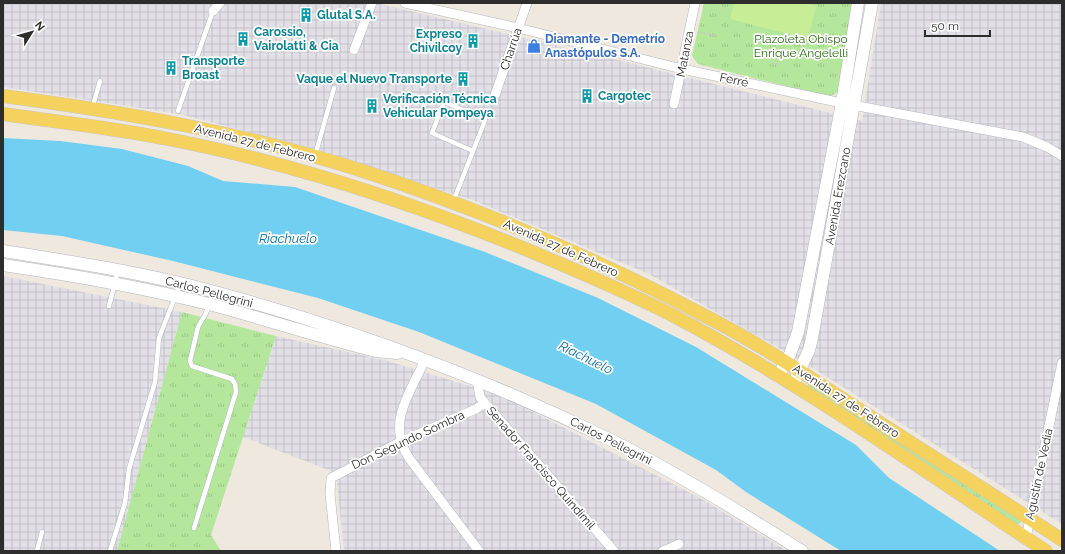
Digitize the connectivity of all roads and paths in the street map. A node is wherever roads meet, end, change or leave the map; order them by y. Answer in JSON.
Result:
{"nodes":[{"id":1,"x":220,"y":3,"type":"edge"},
{"id":2,"x":372,"y":3,"type":"edge"},
{"id":3,"x":405,"y":3,"type":"edge"},
{"id":4,"x":527,"y":3,"type":"edge"},
{"id":5,"x":695,"y":3,"type":"edge"},
{"id":6,"x":858,"y":3,"type":"edge"},
{"id":7,"x":872,"y":3,"type":"edge"},
{"id":8,"x":214,"y":11,"type":"joint"},
{"id":9,"x":518,"y":28,"type":"junction"},
{"id":10,"x":697,"y":32,"type":"dead end"},
{"id":11,"x":718,"y":36,"type":"dead end"},
{"id":12,"x":782,"y":45,"type":"dead end"},
{"id":13,"x":354,"y":50,"type":"dead end"},
{"id":14,"x":776,"y":65,"type":"dead end"},
{"id":15,"x":682,"y":69,"type":"junction"},
{"id":16,"x":100,"y":82,"type":"dead end"},
{"id":17,"x":334,"y":88,"type":"dead end"},
{"id":18,"x":495,"y":95,"type":"dead end"},
{"id":19,"x":3,"y":96,"type":"edge"},
{"id":20,"x":842,"y":103,"type":"junction"},
{"id":21,"x":674,"y":104,"type":"dead end"},
{"id":22,"x":855,"y":104,"type":"junction"},
{"id":23,"x":92,"y":109,"type":"junction"},
{"id":24,"x":3,"y":114,"type":"edge"},
{"id":25,"x":176,"y":117,"type":"junction"},
{"id":26,"x":169,"y":139,"type":"junction"},
{"id":27,"x":473,"y":151,"type":"junction"},
{"id":28,"x":1062,"y":156,"type":"edge"},
{"id":29,"x":315,"y":157,"type":"junction"},
{"id":30,"x":453,"y":202,"type":"junction"},
{"id":31,"x":3,"y":251,"type":"edge"},
{"id":32,"x":3,"y":265,"type":"edge"},
{"id":33,"x":118,"y":270,"type":"junction"},
{"id":34,"x":115,"y":284,"type":"junction"},
{"id":35,"x":180,"y":284,"type":"junction"},
{"id":36,"x":214,"y":292,"type":"junction"},
{"id":37,"x":175,"y":296,"type":"junction"},
{"id":38,"x":210,"y":304,"type":"junction"},
{"id":39,"x":109,"y":306,"type":"dead end"},
{"id":40,"x":408,"y":355,"type":"junction"},
{"id":41,"x":425,"y":360,"type":"junction"},
{"id":42,"x":785,"y":363,"type":"junction"},
{"id":43,"x":1062,"y":363,"type":"edge"},
{"id":44,"x":800,"y":371,"type":"junction"},
{"id":45,"x":778,"y":376,"type":"junction"},
{"id":46,"x":477,"y":380,"type":"junction"},
{"id":47,"x":793,"y":385,"type":"junction"},
{"id":48,"x":485,"y":403,"type":"junction"},
{"id":49,"x":400,"y":442,"type":"junction"},
{"id":50,"x":1030,"y":519,"type":"junction"},
{"id":51,"x":194,"y":528,"type":"dead end"},
{"id":52,"x":42,"y":532,"type":"dead end"},
{"id":53,"x":1026,"y":538,"type":"junction"},
{"id":54,"x":1062,"y":540,"type":"edge"},
{"id":55,"x":679,"y":544,"type":"dead end"},
{"id":56,"x":37,"y":551,"type":"edge"},
{"id":57,"x":110,"y":551,"type":"edge"},
{"id":58,"x":336,"y":551,"type":"edge"},
{"id":59,"x":479,"y":551,"type":"edge"},
{"id":60,"x":614,"y":551,"type":"edge"},
{"id":61,"x":663,"y":551,"type":"edge"},
{"id":62,"x":802,"y":551,"type":"edge"},
{"id":63,"x":1046,"y":551,"type":"edge"}],
"edges":[{"from":1,"to":8,"type":"street"},
{"from":2,"to":13,"type":"street"},
{"from":3,"to":9,"type":"street","name":"Ferré"},
{"from":4,"to":9,"type":"street","name":"Charrúa"},
{"from":5,"to":15,"type":"street","name":"Matanza"},
{"from":6,"to":20,"type":"main road","name":"Avenida Erezcano"},
{"from":7,"to":22,"type":"main road","name":"Avenida Erezcano"},
{"from":8,"to":25,"type":"lane"},
{"from":9,"to":15,"type":"street","name":"Ferré"},
{"from":9,"to":18,"type":"street","name":"Charrúa"},
{"from":10,"to":11,"type":"path"},
{"from":12,"to":14,"type":"path"},
{"from":15,"to":20,"type":"street","name":"Ferré"},
{"from":15,"to":21,"type":"street","name":"Matanza"},
{"from":16,"to":23,"type":"lane"},
{"from":17,"to":29,"type":"lane"},
{"from":19,"to":23,"type":"main road","name":"Avenida 27 de Febrero"},
{"from":20,"to":22,"type":"street","name":"Ferré"},
{"from":20,"to":42,"type":"main road","name":"Avenida Erezcano"},
{"from":22,"to":28,"type":"street","name":"Ferré"},
{"from":22,"to":44,"type":"main road","name":"Avenida Erezcano"},
{"from":23,"to":25,"type":"main road","name":"Avenida 27 de Febrero"},
{"from":24,"to":26,"type":"main road","name":"Avenida 27 de Febrero"},
{"from":25,"to":26,"type":"main road"},
{"from":25,"to":29,"type":"main road","name":"Avenida 27 de Febrero"},
{"from":26,"to":45,"type":"main road","name":"Avenida 27 de Febrero"},
{"from":27,"to":27,"type":"lane"},
{"from":27,"to":30,"type":"lane"},
{"from":29,"to":30,"type":"main road","name":"Avenida 27 de Febrero"},
{"from":30,"to":42,"type":"main road","name":"Avenida 27 de Febrero"},
{"from":31,"to":33,"type":"main road","name":"Carlos Pellegrini"},
{"from":32,"to":34,"type":"main road","name":"Carlos Pellegrini"},
{"from":33,"to":34,"type":"lane"},
{"from":33,"to":35,"type":"main road","name":"Carlos Pellegrini"},
{"from":34,"to":37,"type":"main road","name":"Carlos Pellegrini"},
{"from":34,"to":39,"type":"lane"},
{"from":35,"to":36,"type":"main road","name":"Carlos Pellegrini"},
{"from":35,"to":37,"type":"lane"},
{"from":36,"to":38,"type":"lane"},
{"from":36,"to":40,"type":"main road","name":"Carlos Pellegrini"},
{"from":37,"to":38,"type":"main road","name":"Carlos Pellegrini"},
{"from":37,"to":57,"type":"lane"},
{"from":38,"to":40,"type":"main road","name":"Carlos Pellegrini"},
{"from":38,"to":51,"type":"lane"},
{"from":40,"to":41,"type":"main road","name":"Carlos Pellegrini"},
{"from":41,"to":46,"type":"main road","name":"Carlos Pellegrini"},
{"from":41,"to":49,"type":"street"},
{"from":42,"to":44,"type":"main road","name":"Avenida 27 de Febrero"},
{"from":42,"to":45,"type":"main road","name":"Avenida Erezcano"},
{"from":43,"to":50,"type":"street","name":"Agustín de Vedia"},
{"from":44,"to":47,"type":"main road","name":"Avenida Erezcano"},
{"from":44,"to":50,"type":"main road","name":"Avenida 27 de Febrero"},
{"from":45,"to":47,"type":"main road","name":"Avenida 27 de Febrero"},
{"from":46,"to":48,"type":"street","name":"Senador Francisco Quindimil"},
{"from":46,"to":62,"type":"main road","name":"Carlos Pellegrini"},
{"from":47,"to":53,"type":"main road","name":"Avenida 27 de Febrero"},
{"from":48,"to":49,"type":"street","name":"Don Segundo Sombra"},
{"from":48,"to":60,"type":"street","name":"Senador Francisco Quindimil"},
{"from":49,"to":58,"type":"street","name":"Don Segundo Sombra"},
{"from":49,"to":59,"type":"street"},
{"from":50,"to":53,"type":"street","name":"Agustín de Vedia"},
{"from":50,"to":54,"type":"main road","name":"Avenida 27 de Febrero"},
{"from":52,"to":56,"type":"lane"},
{"from":53,"to":63,"type":"main road","name":"Avenida 27 de Febrero"},
{"from":55,"to":61,"type":"street"}]}
